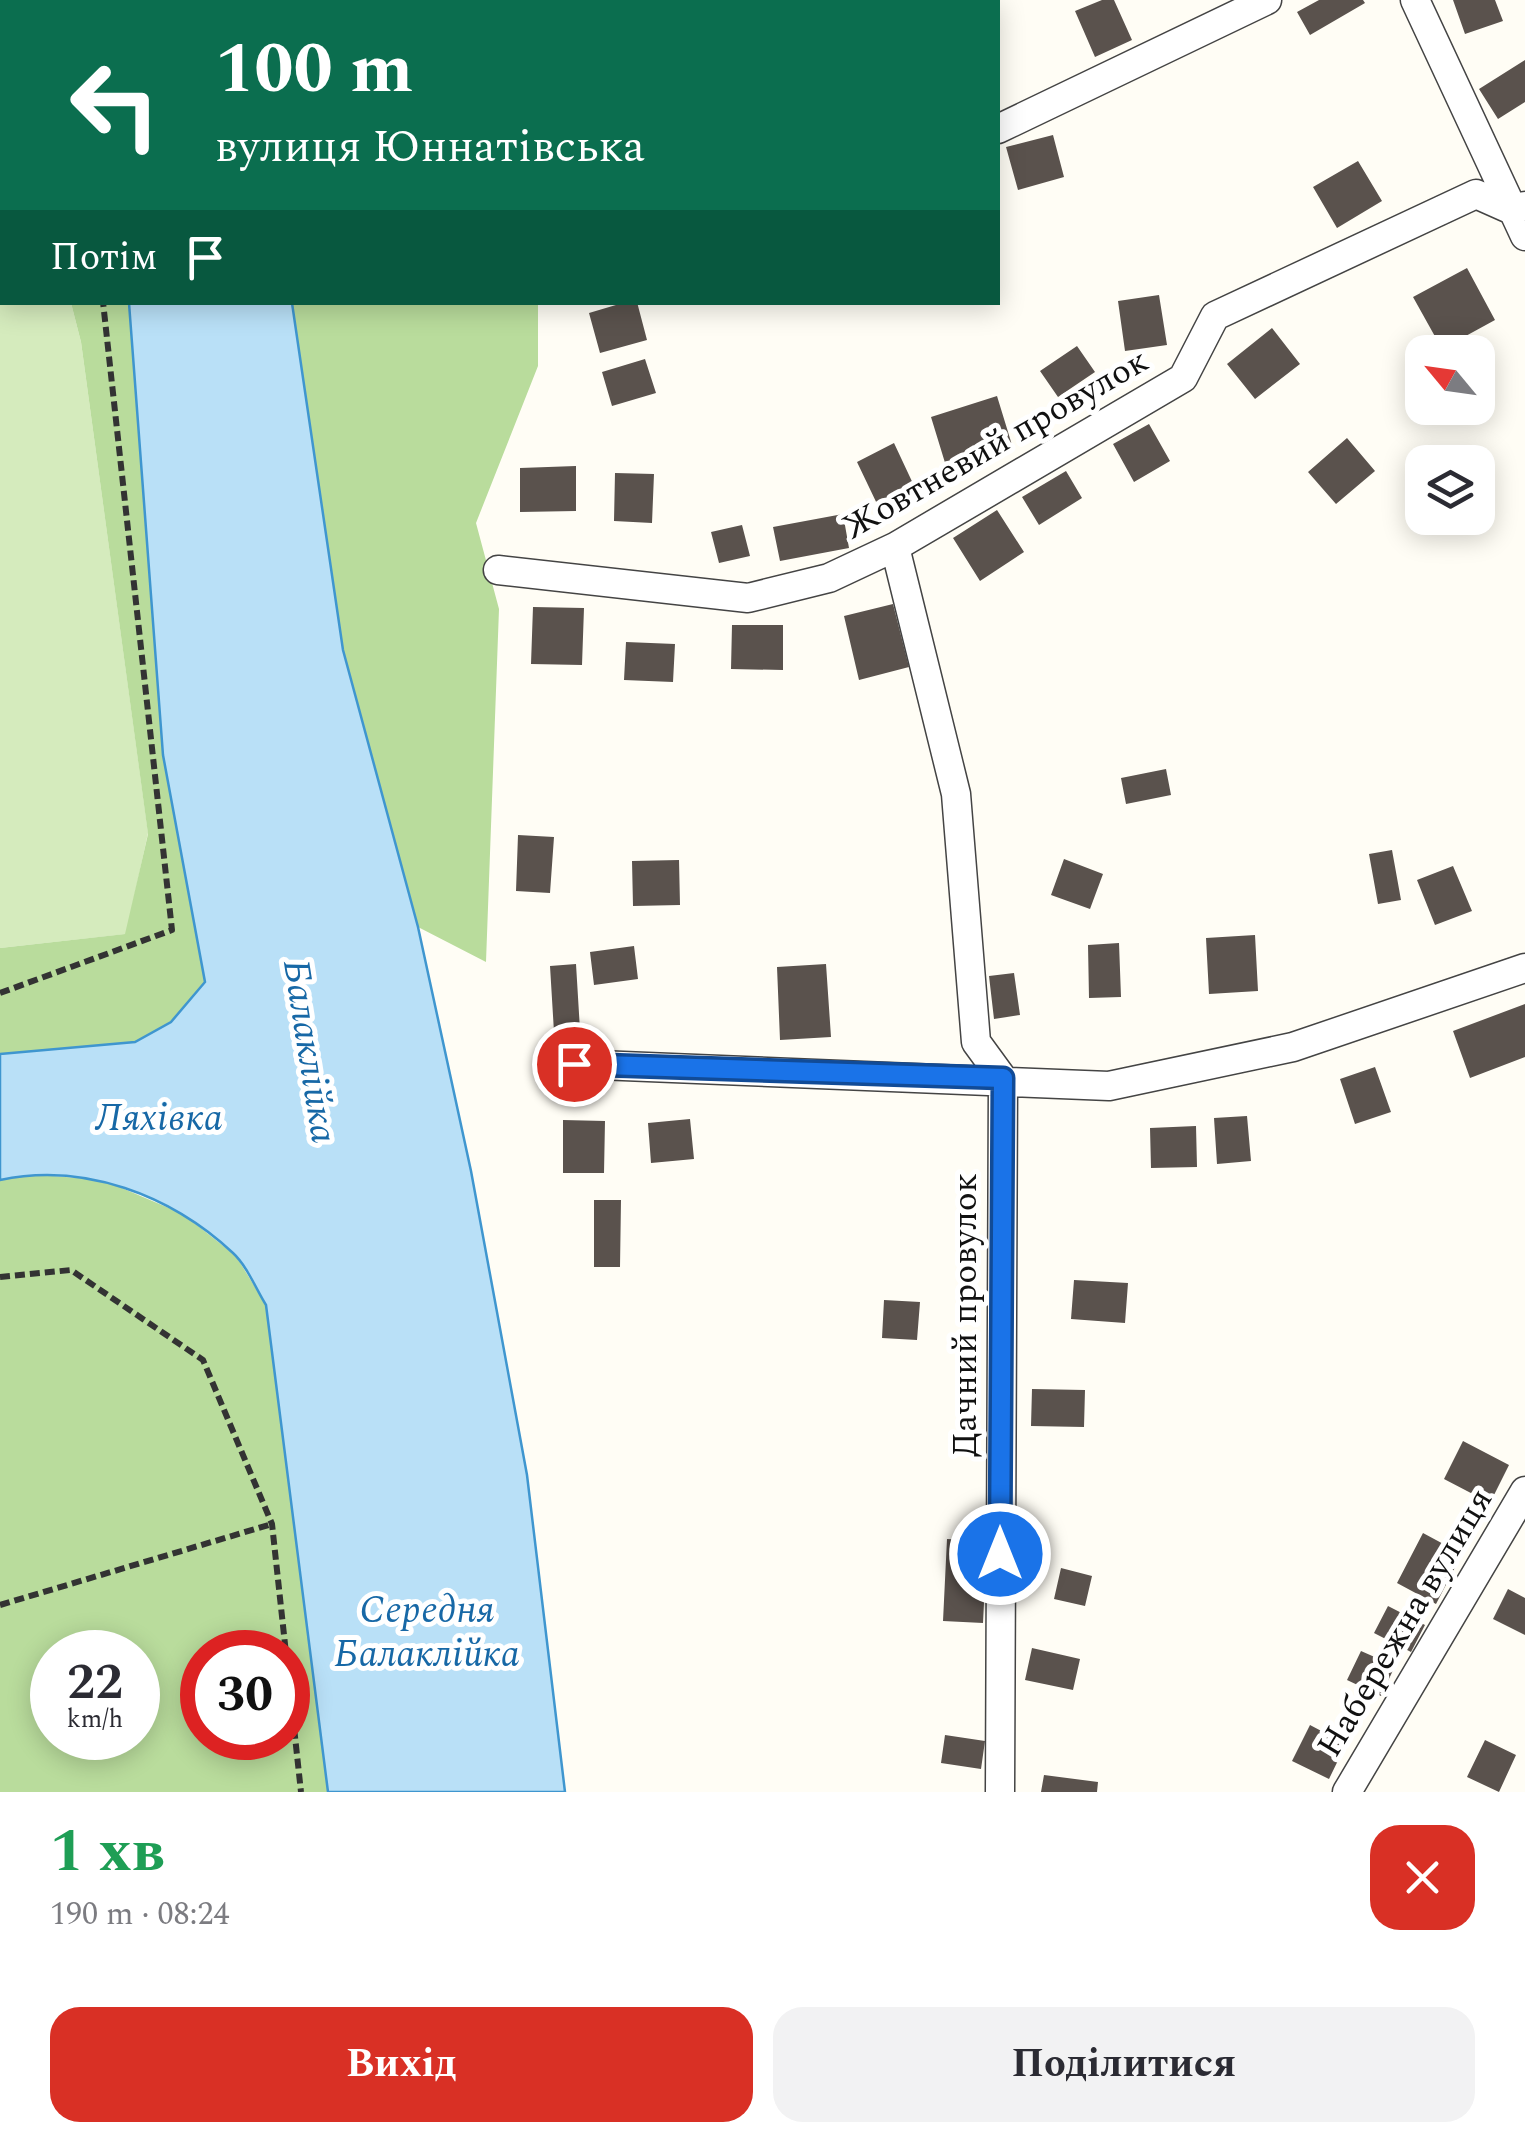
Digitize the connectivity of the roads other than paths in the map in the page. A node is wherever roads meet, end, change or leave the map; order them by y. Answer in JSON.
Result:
{"nodes":[{"id":1,"x":1267,"y":0,"type":"edge"},
{"id":2,"x":1414,"y":0,"type":"edge"},
{"id":3,"x":1000,"y":128,"type":"edge"},
{"id":4,"x":1518,"y":208,"type":"edge"},
{"id":5,"x":1525,"y":236,"type":"edge"},
{"id":6,"x":895,"y":547,"type":"junction"},
{"id":7,"x":498,"y":570,"type":"dead end"},
{"id":8,"x":1525,"y":968,"type":"edge"},
{"id":9,"x":574,"y":1064,"type":"dead end"},
{"id":10,"x":1003,"y":1078,"type":"junction"},
{"id":11,"x":1525,"y":1490,"type":"edge"},
{"id":12,"x":1000,"y":1792,"type":"edge"},
{"id":13,"x":1347,"y":1792,"type":"edge"}],
"edges":[{"from":1,"to":3,"type":"street"},
{"from":2,"to":4,"type":"street"},
{"from":4,"to":5,"type":"street"},
{"from":4,"to":6,"type":"street","name":"Жовтневий провулок"},
{"from":6,"to":7,"type":"street","name":"Жовтневий провулок"},
{"from":6,"to":10,"type":"street"},
{"from":8,"to":10,"type":"street"},
{"from":9,"to":10,"type":"street"},
{"from":10,"to":12,"type":"street","name":"Дачний провулок"},
{"from":11,"to":13,"type":"street","name":"Набережна вулиця"}]}
